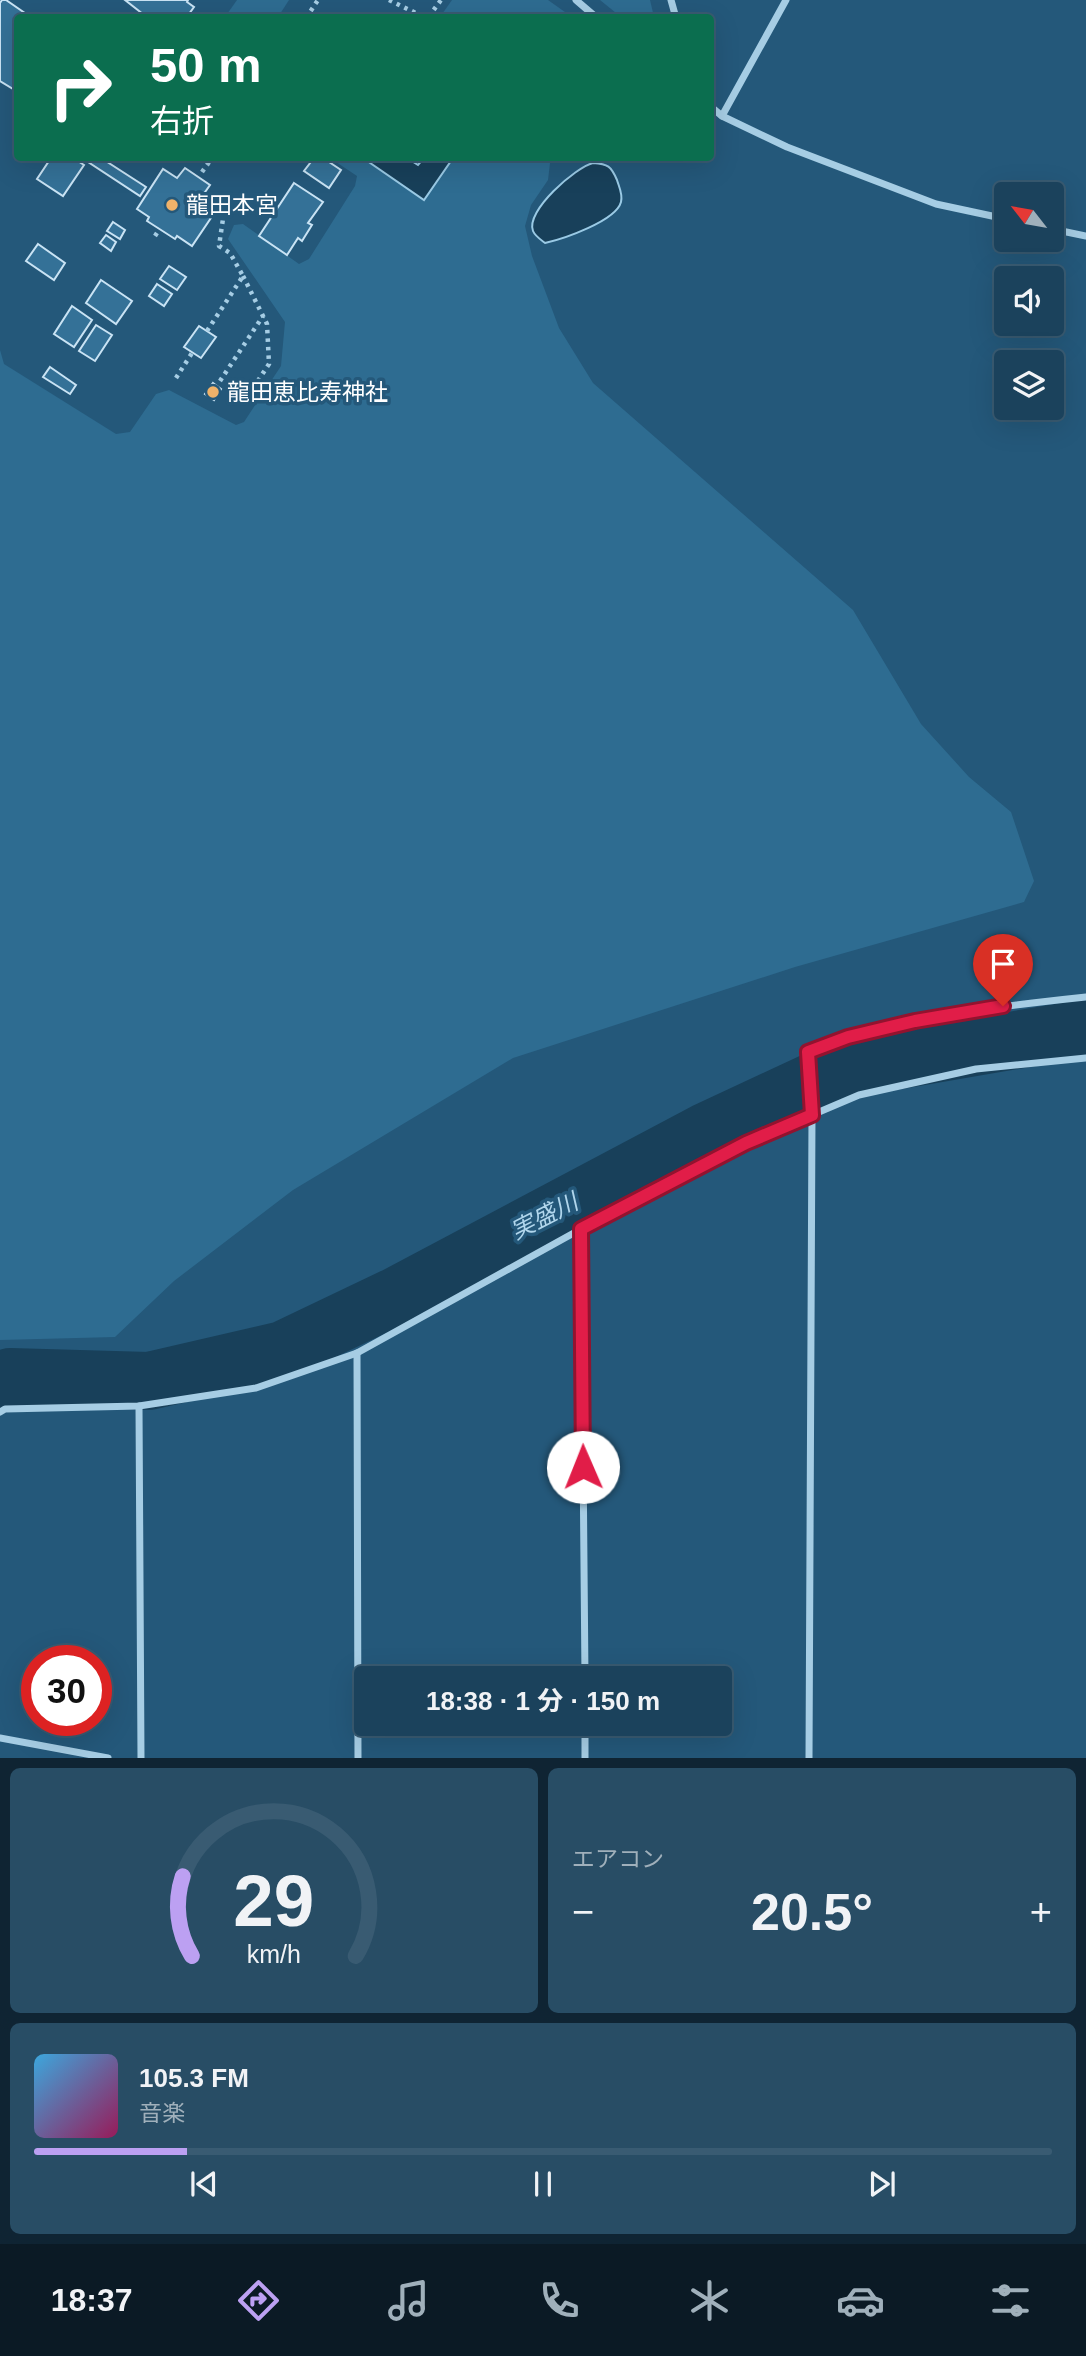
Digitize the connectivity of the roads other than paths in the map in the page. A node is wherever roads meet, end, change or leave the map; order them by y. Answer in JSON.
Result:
{"nodes":[{"id":1,"x":576,"y":0,"type":"edge"},
{"id":2,"x":786,"y":0,"type":"edge"},
{"id":3,"x":592,"y":14,"type":"edge"},
{"id":4,"x":714,"y":109,"type":"edge"},
{"id":5,"x":722,"y":116,"type":"junction"},
{"id":6,"x":994,"y":216,"type":"edge"},
{"id":7,"x":1064,"y":231,"type":"edge"},
{"id":8,"x":1086,"y":236,"type":"edge"},
{"id":9,"x":1086,"y":997,"type":"edge"},
{"id":10,"x":1086,"y":1058,"type":"edge"},
{"id":11,"x":812,"y":1115,"type":"junction"},
{"id":12,"x":581,"y":1229,"type":"junction"},
{"id":13,"x":356,"y":1353,"type":"junction"},
{"id":14,"x":139,"y":1406,"type":"junction"},
{"id":15,"x":0,"y":1412,"type":"edge"},
{"id":16,"x":585,"y":1666,"type":"edge"},
{"id":17,"x":585,"y":1736,"type":"edge"},
{"id":18,"x":0,"y":1738,"type":"edge"},
{"id":19,"x":108,"y":1758,"type":"edge"},
{"id":20,"x":141,"y":1758,"type":"edge"},
{"id":21,"x":358,"y":1758,"type":"edge"},
{"id":22,"x":586,"y":1758,"type":"edge"},
{"id":23,"x":809,"y":1758,"type":"edge"}],
"edges":[{"from":1,"to":3,"type":"street"},
{"from":2,"to":5,"type":"street"},
{"from":4,"to":5,"type":"street"},
{"from":5,"to":6,"type":"street"},
{"from":7,"to":8,"type":"street"},
{"from":9,"to":11,"type":"street"},
{"from":10,"to":11,"type":"street"},
{"from":11,"to":12,"type":"street"},
{"from":11,"to":23,"type":"street"},
{"from":12,"to":13,"type":"street"},
{"from":12,"to":16,"type":"street"},
{"from":13,"to":14,"type":"street"},
{"from":13,"to":21,"type":"street"},
{"from":14,"to":15,"type":"street"},
{"from":14,"to":20,"type":"street"},
{"from":17,"to":22,"type":"street"},
{"from":18,"to":19,"type":"street"}]}
